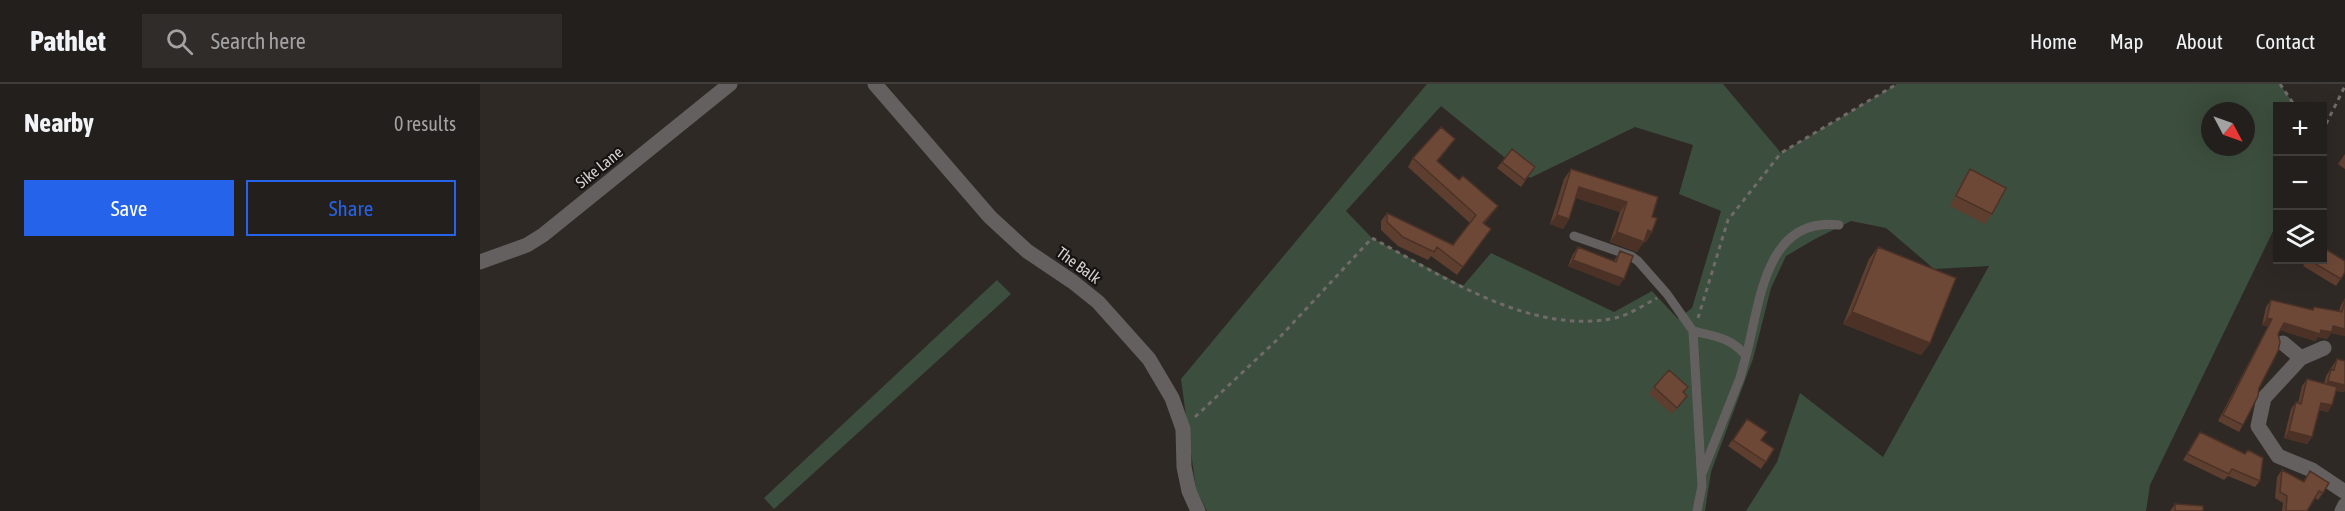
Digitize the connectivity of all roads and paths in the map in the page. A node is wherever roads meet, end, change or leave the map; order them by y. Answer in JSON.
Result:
{"nodes":[{"id":1,"x":730,"y":84,"type":"edge"},
{"id":2,"x":875,"y":84,"type":"edge"},
{"id":3,"x":1897,"y":84,"type":"edge"},
{"id":4,"x":2280,"y":84,"type":"edge"},
{"id":5,"x":2345,"y":86,"type":"edge"},
{"id":6,"x":2292,"y":102,"type":"edge"},
{"id":7,"x":2327,"y":122,"type":"edge"},
{"id":8,"x":1839,"y":225,"type":"dead end"},
{"id":9,"x":1575,"y":236,"type":"dead end"},
{"id":10,"x":480,"y":262,"type":"edge"},
{"id":11,"x":1667,"y":294,"type":"junction"},
{"id":12,"x":1694,"y":331,"type":"junction"},
{"id":13,"x":2283,"y":343,"type":"dead end"},
{"id":14,"x":2324,"y":348,"type":"dead end"},
{"id":15,"x":1746,"y":356,"type":"junction"},
{"id":16,"x":2301,"y":358,"type":"junction"},
{"id":17,"x":1182,"y":429,"type":"junction"},
{"id":18,"x":1702,"y":474,"type":"junction"},
{"id":19,"x":2345,"y":492,"type":"edge"},
{"id":20,"x":2345,"y":505,"type":"edge"},
{"id":21,"x":1197,"y":511,"type":"edge"},
{"id":22,"x":1697,"y":511,"type":"edge"},
{"id":23,"x":2342,"y":511,"type":"edge"}],
"edges":[{"from":1,"to":10,"type":"street","name":"Sike Lane"},
{"from":2,"to":17,"type":"street","name":"The Balk"},
{"from":3,"to":12,"type":"path"},
{"from":4,"to":6,"type":"path"},
{"from":5,"to":7,"type":"path"},
{"from":8,"to":15,"type":"lane"},
{"from":9,"to":11,"type":"lane"},
{"from":11,"to":12,"type":"lane"},
{"from":11,"to":17,"type":"path"},
{"from":12,"to":15,"type":"lane"},
{"from":12,"to":18,"type":"lane"},
{"from":13,"to":16,"type":"street"},
{"from":14,"to":16,"type":"street"},
{"from":15,"to":18,"type":"lane"},
{"from":16,"to":19,"type":"street"},
{"from":17,"to":21,"type":"street","name":"The Balk"},
{"from":18,"to":22,"type":"lane"},
{"from":20,"to":23,"type":"street"}]}
